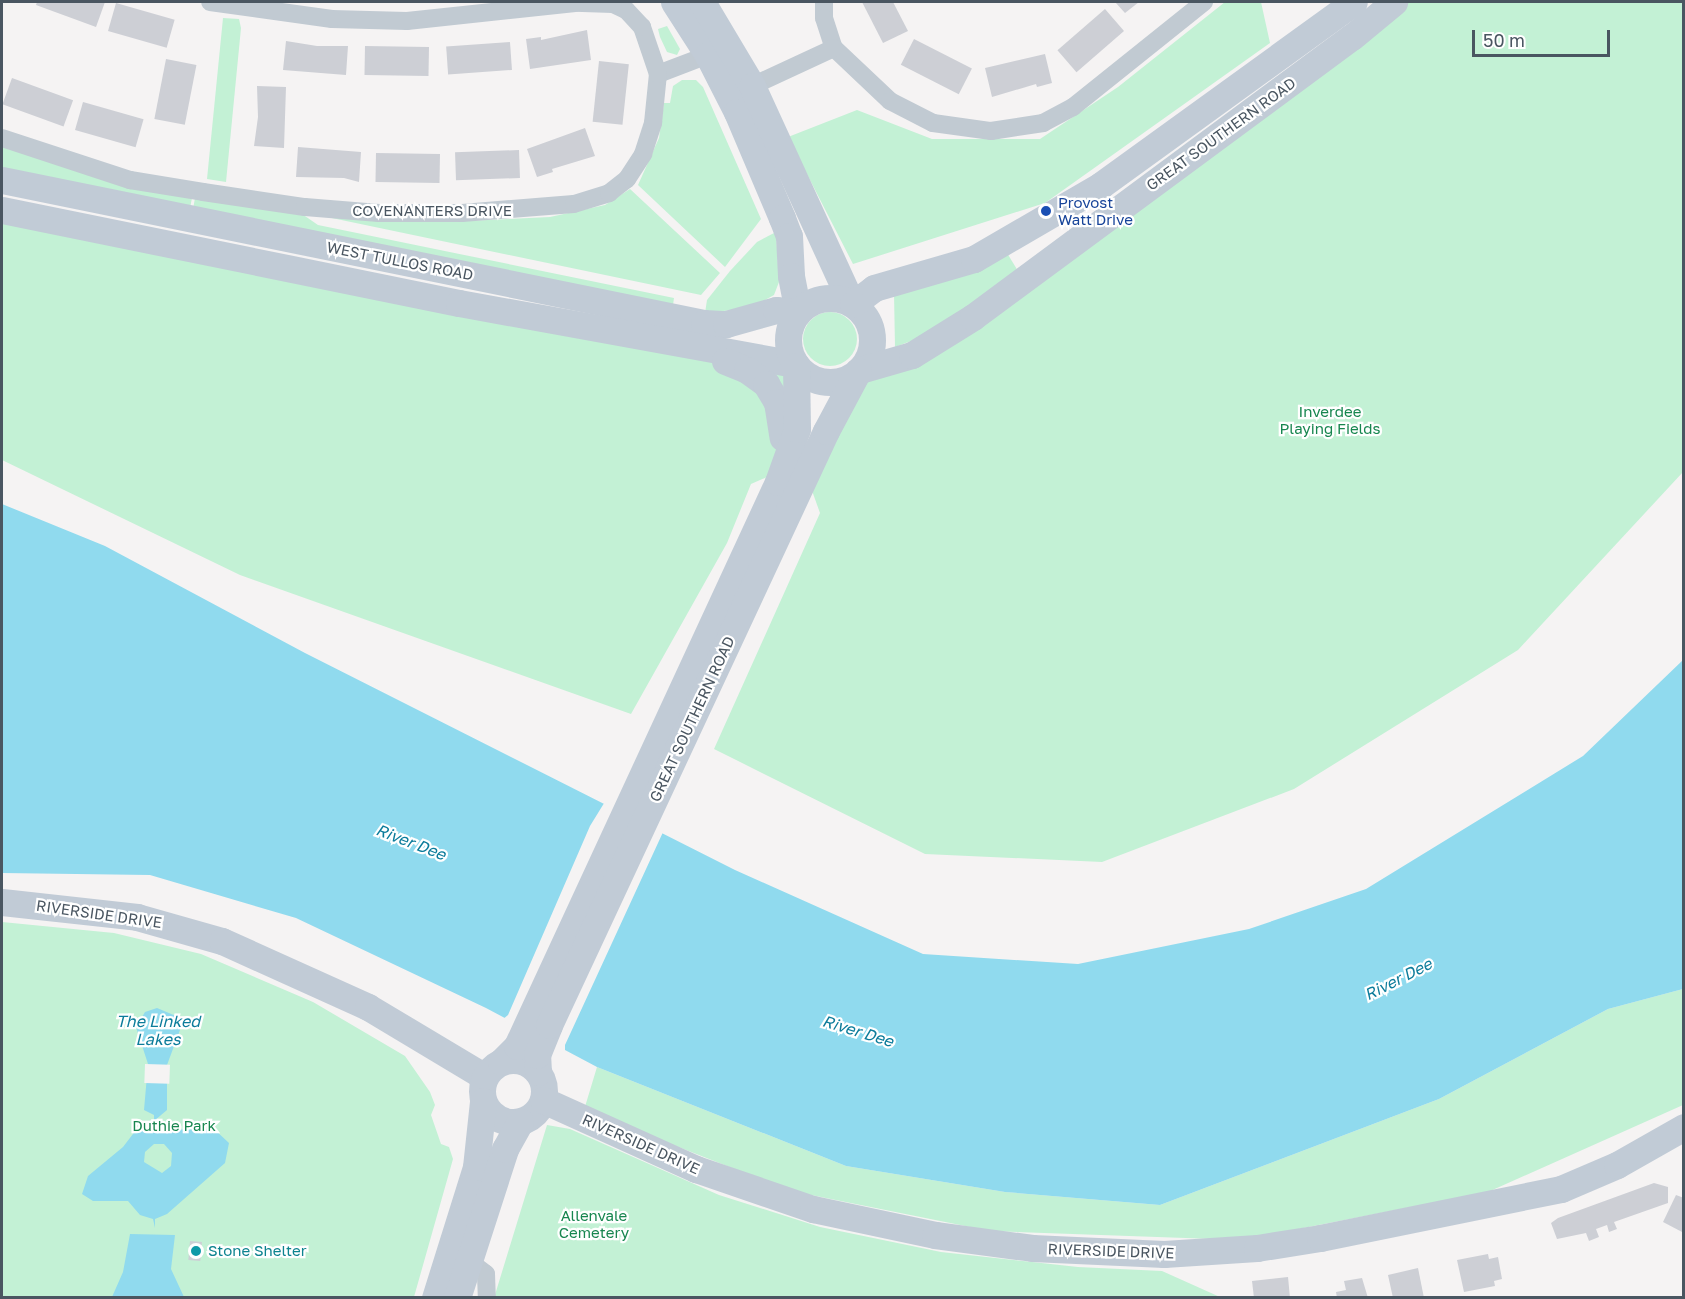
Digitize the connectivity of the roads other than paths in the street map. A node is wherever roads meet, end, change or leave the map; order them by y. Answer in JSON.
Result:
{"nodes":[{"id":1,"x":210,"y":2,"type":"edge"},
{"id":2,"x":674,"y":2,"type":"edge"},
{"id":3,"x":702,"y":2,"type":"edge"},
{"id":4,"x":824,"y":2,"type":"edge"},
{"id":5,"x":1204,"y":2,"type":"edge"},
{"id":6,"x":1354,"y":2,"type":"edge"},
{"id":7,"x":1394,"y":2,"type":"edge"},
{"id":8,"x":283,"y":7,"type":"edge"},
{"id":9,"x":834,"y":48,"type":"junction"},
{"id":10,"x":708,"y":55,"type":"junction"},
{"id":11,"x":658,"y":74,"type":"junction"},
{"id":12,"x":752,"y":86,"type":"junction"},
{"id":13,"x":2,"y":138,"type":"edge"},
{"id":14,"x":2,"y":180,"type":"edge"},
{"id":15,"x":2,"y":210,"type":"edge"},
{"id":16,"x":852,"y":303,"type":"junction"},
{"id":17,"x":798,"y":312,"type":"junction"},
{"id":18,"x":694,"y":348,"type":"junction"},
{"id":19,"x":796,"y":365,"type":"junction"},
{"id":20,"x":859,"y":371,"type":"junction"},
{"id":21,"x":787,"y":481,"type":"junction"},
{"id":22,"x":2,"y":902,"type":"edge"},
{"id":23,"x":510,"y":1069,"type":"junction"},
{"id":24,"x":543,"y":1100,"type":"junction"},
{"id":25,"x":520,"y":1122,"type":"junction"},
{"id":26,"x":1680,"y":1137,"type":"edge"},
{"id":27,"x":469,"y":1261,"type":"junction"},
{"id":28,"x":435,"y":1298,"type":"edge"},
{"id":29,"x":458,"y":1298,"type":"edge"},
{"id":30,"x":487,"y":1298,"type":"edge"}],
"edges":[{"from":1,"to":8,"type":"street"},
{"from":2,"to":10,"type":"main road"},
{"from":3,"to":12,"type":"main road"},
{"from":4,"to":9,"type":"street"},
{"from":5,"to":9,"type":"street"},
{"from":6,"to":16,"type":"main road","name":"GREAT SOUTHERN ROAD"},
{"from":7,"to":20,"type":"main road","name":"GREAT SOUTHERN ROAD"},
{"from":8,"to":11,"type":"street"},
{"from":9,"to":12,"type":"street"},
{"from":10,"to":11,"type":"street"},
{"from":10,"to":12,"type":"street"},
{"from":10,"to":17,"type":"main road"},
{"from":11,"to":13,"type":"street","name":"COVENANTERS DRIVE"},
{"from":12,"to":16,"type":"main road"},
{"from":14,"to":17,"type":"main road","name":"WEST TULLOS ROAD"},
{"from":15,"to":18,"type":"main road","name":"WEST TULLOS ROAD"},
{"from":16,"to":17,"type":"main road"},
{"from":16,"to":20,"type":"main road"},
{"from":17,"to":19,"type":"main road"},
{"from":18,"to":19,"type":"main road","name":"WEST TULLOS ROAD"},
{"from":18,"to":21,"type":"main road"},
{"from":19,"to":20,"type":"main road"},
{"from":19,"to":21,"type":"main road","name":"GREAT SOUTHERN ROAD"},
{"from":20,"to":21,"type":"main road","name":"GREAT SOUTHERN ROAD"},
{"from":21,"to":23,"type":"main road","name":"GREAT SOUTHERN ROAD"},
{"from":22,"to":23,"type":"main road","name":"RIVERSIDE DRIVE"},
{"from":23,"to":24,"type":"main road"},
{"from":23,"to":25,"type":"main road","name":"RIVERSIDE DRIVE"},
{"from":23,"to":28,"type":"main road","name":"GREAT SOUTHERN ROAD"},
{"from":24,"to":25,"type":"main road"},
{"from":24,"to":26,"type":"main road","name":"RIVERSIDE DRIVE"},
{"from":25,"to":27,"type":"main road"},
{"from":27,"to":29,"type":"main road"},
{"from":27,"to":30,"type":"street"}]}
